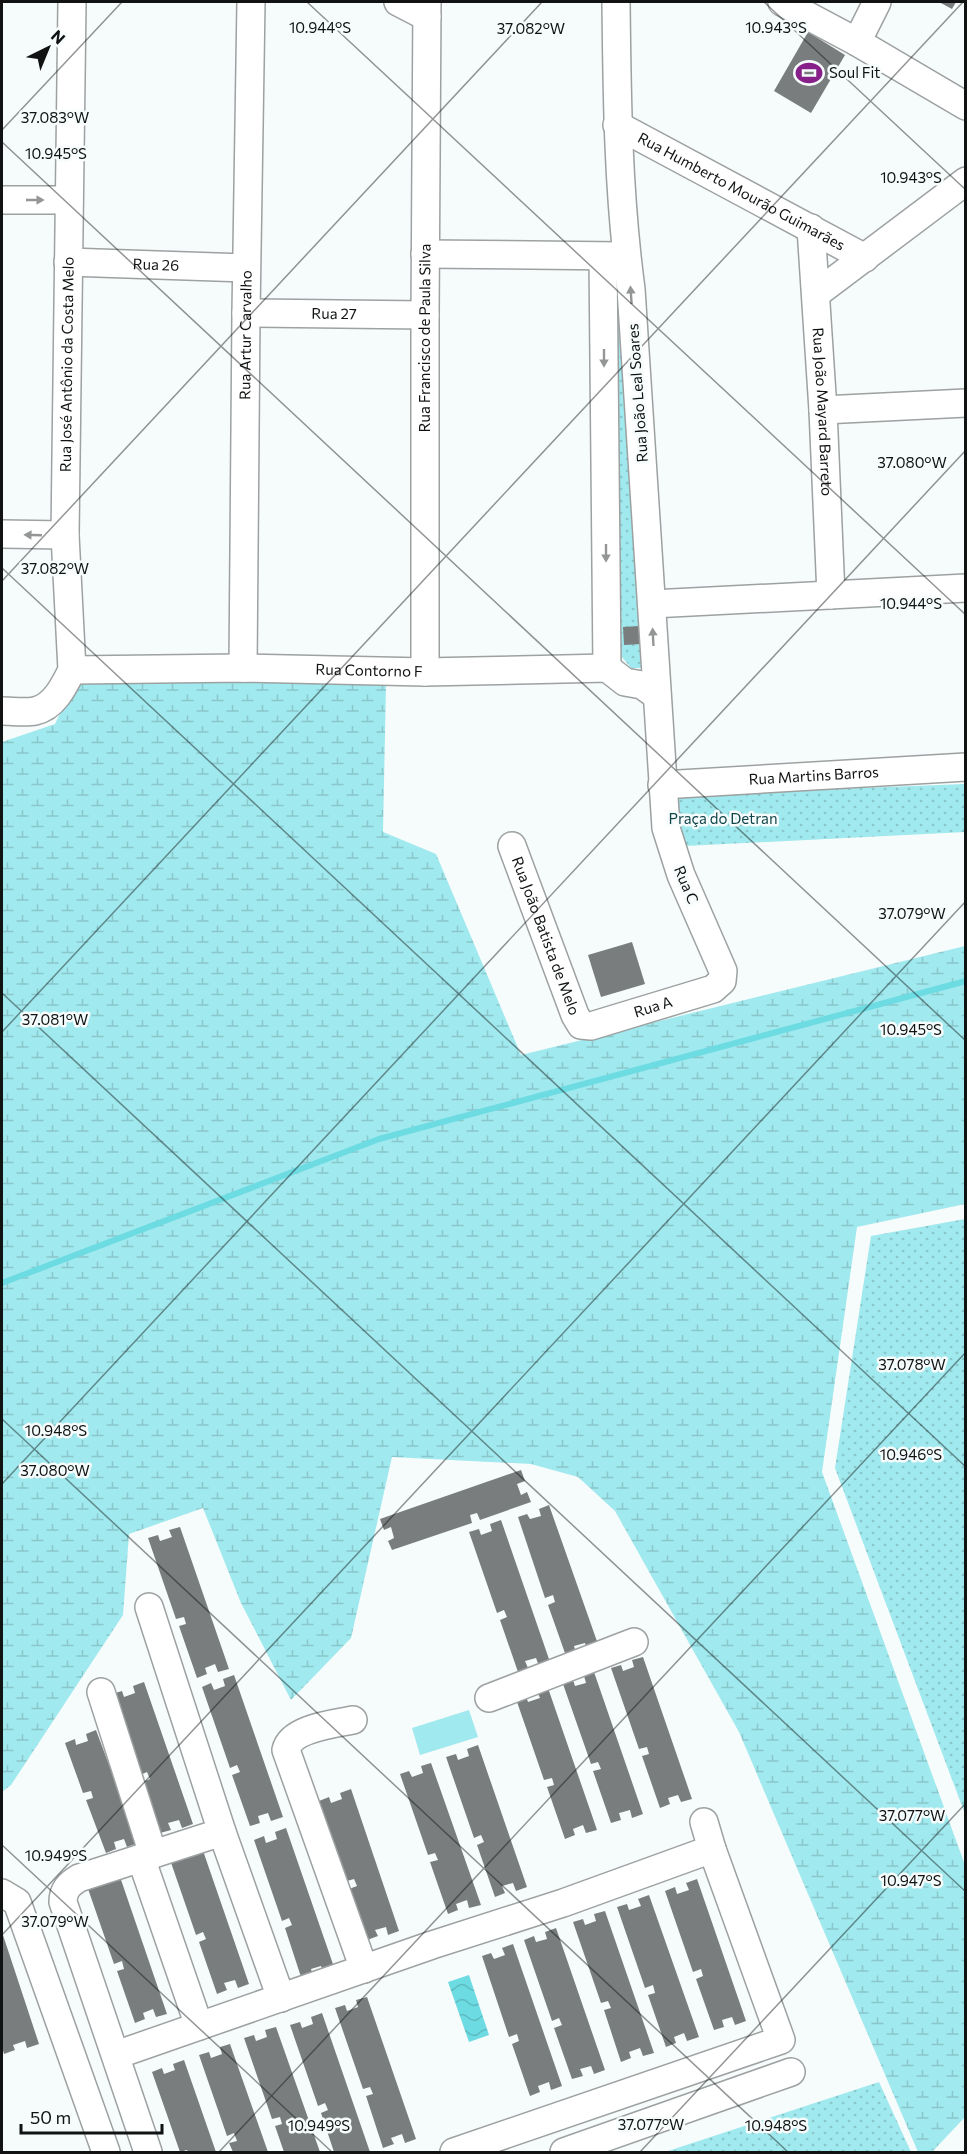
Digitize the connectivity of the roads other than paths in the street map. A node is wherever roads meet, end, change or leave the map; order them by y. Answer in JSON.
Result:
{"nodes":[{"id":1,"x":72,"y":2,"type":"edge"},
{"id":2,"x":251,"y":2,"type":"edge"},
{"id":3,"x":398,"y":2,"type":"edge"},
{"id":4,"x":616,"y":2,"type":"edge"},
{"id":5,"x":782,"y":2,"type":"edge"},
{"id":6,"x":877,"y":2,"type":"edge"},
{"id":7,"x":427,"y":9,"type":"edge"},
{"id":8,"x":857,"y":42,"type":"junction"},
{"id":9,"x":966,"y":106,"type":"edge"},
{"id":10,"x":617,"y":125,"type":"junction"},
{"id":11,"x":966,"y":181,"type":"edge"},
{"id":12,"x":2,"y":200,"type":"edge"},
{"id":13,"x":69,"y":200,"type":"junction"},
{"id":14,"x":811,"y":228,"type":"junction"},
{"id":15,"x":425,"y":254,"type":"junction"},
{"id":16,"x":615,"y":256,"type":"junction"},
{"id":17,"x":865,"y":258,"type":"junction"},
{"id":18,"x":68,"y":262,"type":"junction"},
{"id":19,"x":246,"y":268,"type":"junction"},
{"id":20,"x":816,"y":294,"type":"junction"},
{"id":21,"x":246,"y":312,"type":"junction"},
{"id":22,"x":425,"y":315,"type":"junction"},
{"id":23,"x":966,"y":403,"type":"edge"},
{"id":24,"x":823,"y":411,"type":"junction"},
{"id":25,"x":2,"y":534,"type":"edge"},
{"id":26,"x":65,"y":535,"type":"junction"},
{"id":27,"x":966,"y":588,"type":"edge"},
{"id":28,"x":831,"y":595,"type":"junction"},
{"id":29,"x":652,"y":604,"type":"junction"},
{"id":30,"x":243,"y":668,"type":"junction"},
{"id":31,"x":607,"y":668,"type":"junction"},
{"id":32,"x":72,"y":670,"type":"junction"},
{"id":33,"x":425,"y":672,"type":"junction"},
{"id":34,"x":656,"y":695,"type":"junction"},
{"id":35,"x":2,"y":711,"type":"edge"},
{"id":36,"x":966,"y":767,"type":"edge"},
{"id":37,"x":662,"y":785,"type":"junction"},
{"id":38,"x":512,"y":846,"type":"dead end"},
{"id":39,"x":722,"y":981,"type":"joint"},
{"id":40,"x":581,"y":1025,"type":"joint"},
{"id":41,"x":149,"y":1607,"type":"dead end"},
{"id":42,"x":634,"y":1642,"type":"dead end"},
{"id":43,"x":101,"y":1692,"type":"dead end"},
{"id":44,"x":489,"y":1698,"type":"dead end"},
{"id":45,"x":353,"y":1720,"type":"dead end"},
{"id":46,"x":704,"y":1822,"type":"dead end"},
{"id":47,"x":222,"y":1832,"type":"junction"},
{"id":48,"x":712,"y":1849,"type":"junction"},
{"id":49,"x":147,"y":1856,"type":"junction"},
{"id":50,"x":2,"y":1893,"type":"edge"},
{"id":51,"x":364,"y":1968,"type":"junction"},
{"id":52,"x":280,"y":1998,"type":"junction"},
{"id":53,"x":199,"y":2026,"type":"junction"},
{"id":54,"x":116,"y":2055,"type":"junction"},
{"id":55,"x":791,"y":2072,"type":"dead end"},
{"id":56,"x":106,"y":2152,"type":"edge"},
{"id":57,"x":148,"y":2152,"type":"edge"},
{"id":58,"x":454,"y":2152,"type":"edge"},
{"id":59,"x":564,"y":2152,"type":"edge"}],
"edges":[{"from":1,"to":13,"type":"street","name":"Rua José Antônio da Costa Melo"},
{"from":2,"to":19,"type":"street","name":"Rua Artur Carvalho"},
{"from":3,"to":7,"type":"street"},
{"from":4,"to":10,"type":"street","name":"Rua João Leal Soares"},
{"from":5,"to":8,"type":"street"},
{"from":6,"to":8,"type":"street"},
{"from":7,"to":15,"type":"street","name":"Rua Francisco de Paula Silva"},
{"from":8,"to":9,"type":"street"},
{"from":10,"to":14,"type":"street","name":"Rua Humberto Mourão Guimarães"},
{"from":10,"to":16,"type":"street","name":"Rua João Leal Soares"},
{"from":11,"to":17,"type":"street"},
{"from":12,"to":13,"type":"street","one_way":true},
{"from":13,"to":18,"type":"street","name":"Rua José Antônio da Costa Melo"},
{"from":14,"to":17,"type":"street","name":"Rua Humberto Mourão Guimarães"},
{"from":14,"to":20,"type":"street","name":"Rua João Mayard Barreto"},
{"from":15,"to":16,"type":"street"},
{"from":15,"to":22,"type":"street","name":"Rua Francisco de Paula Silva"},
{"from":29,"to":16,"type":"street","name":"Rua João Leal Soares","one_way":true},
{"from":16,"to":31,"type":"street","name":"Rua João Leal Soares","one_way":true},
{"from":17,"to":20,"type":"street"},
{"from":18,"to":19,"type":"street","name":"Rua 26"},
{"from":18,"to":26,"type":"street","name":"Rua José Antônio da Costa Melo"},
{"from":19,"to":21,"type":"street","name":"Rua Artur Carvalho"},
{"from":20,"to":24,"type":"street","name":"Rua João Mayard Barreto"},
{"from":21,"to":22,"type":"street","name":"Rua 27"},
{"from":21,"to":30,"type":"street","name":"Rua Artur Carvalho"},
{"from":22,"to":33,"type":"street","name":"Rua Francisco de Paula Silva"},
{"from":23,"to":24,"type":"street"},
{"from":24,"to":28,"type":"street","name":"Rua João Mayard Barreto"},
{"from":26,"to":25,"type":"street","one_way":true},
{"from":26,"to":32,"type":"street","name":"Rua José Antônio da Costa Melo"},
{"from":27,"to":28,"type":"street"},
{"from":28,"to":29,"type":"street"},
{"from":34,"to":29,"type":"street","name":"Rua João Leal Soares","one_way":true},
{"from":30,"to":32,"type":"street","name":"Rua Contorno F"},
{"from":30,"to":33,"type":"street","name":"Rua Contorno F"},
{"from":31,"to":33,"type":"street","name":"Rua Contorno F"},
{"from":31,"to":34,"type":"street"},
{"from":32,"to":35,"type":"street"},
{"from":34,"to":37,"type":"street","name":"Rua João Leal Soares"},
{"from":36,"to":37,"type":"street","name":"Rua Martins Barros"},
{"from":37,"to":39,"type":"street","name":"Rua C"},
{"from":38,"to":40,"type":"street","name":"Rua João Batista de Melo"},
{"from":39,"to":40,"type":"street","name":"Rua A"},
{"from":41,"to":47,"type":"street"},
{"from":42,"to":44,"type":"street"},
{"from":43,"to":49,"type":"street"},
{"from":45,"to":51,"type":"street"},
{"from":46,"to":48,"type":"street"},
{"from":47,"to":49,"type":"street"},
{"from":47,"to":52,"type":"street"},
{"from":48,"to":51,"type":"street"},
{"from":48,"to":58,"type":"street"},
{"from":49,"to":53,"type":"street"},
{"from":49,"to":54,"type":"street"},
{"from":50,"to":56,"type":"street"},
{"from":51,"to":52,"type":"street"},
{"from":52,"to":53,"type":"street"},
{"from":53,"to":54,"type":"street"},
{"from":54,"to":57,"type":"street"},
{"from":55,"to":59,"type":"street"}]}
